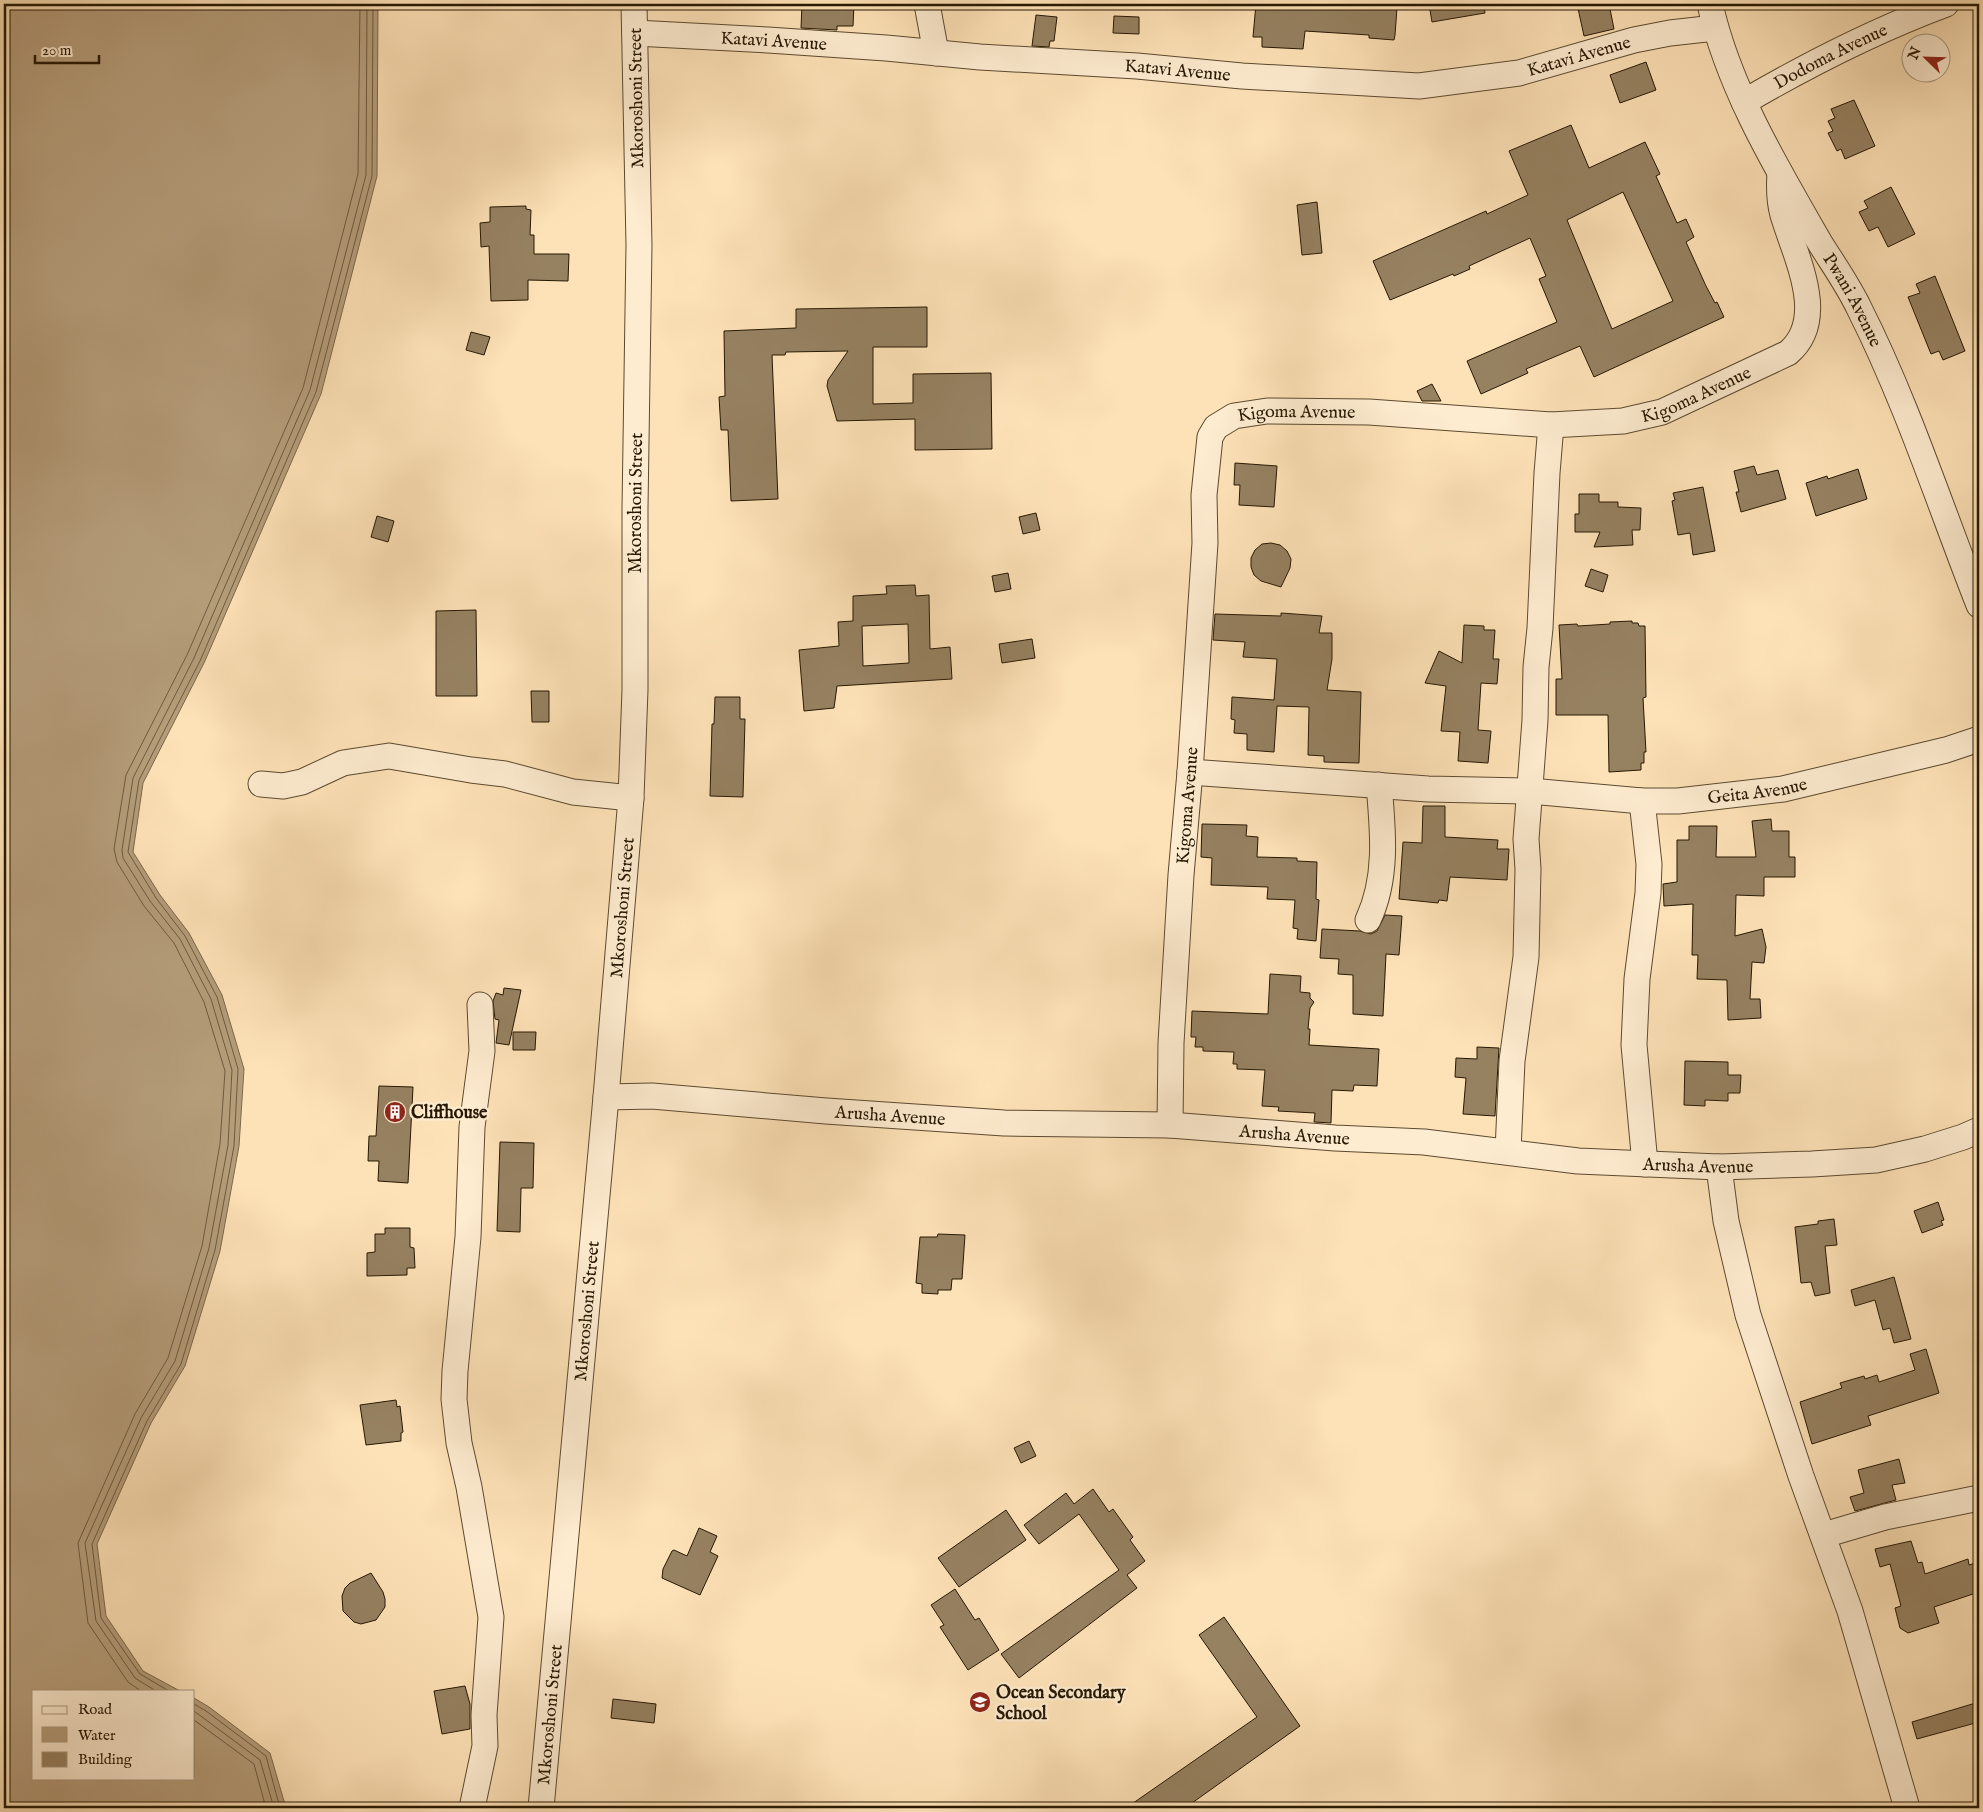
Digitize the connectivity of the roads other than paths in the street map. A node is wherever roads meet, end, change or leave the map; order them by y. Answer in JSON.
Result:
{"nodes":[{"id":1,"x":634,"y":4,"type":"edge"},
{"id":2,"x":927,"y":4,"type":"edge"},
{"id":3,"x":1710,"y":4,"type":"edge"},
{"id":4,"x":1946,"y":4,"type":"edge"},
{"id":5,"x":1715,"y":28,"type":"junction"},
{"id":6,"x":635,"y":34,"type":"junction"},
{"id":7,"x":936,"y":53,"type":"junction"},
{"id":8,"x":1744,"y":102,"type":"junction"},
{"id":9,"x":1780,"y":173,"type":"junction"},
{"id":10,"x":1551,"y":425,"type":"junction"},
{"id":11,"x":1979,"y":605,"type":"edge"},
{"id":12,"x":1979,"y":739,"type":"edge"},
{"id":13,"x":1190,"y":772,"type":"junction"},
{"id":14,"x":260,"y":784,"type":"dead end"},
{"id":15,"x":1379,"y":785,"type":"junction"},
{"id":16,"x":1530,"y":791,"type":"junction"},
{"id":17,"x":631,"y":798,"type":"junction"},
{"id":18,"x":1642,"y":801,"type":"junction"},
{"id":19,"x":1368,"y":920,"type":"dead end"},
{"id":20,"x":480,"y":1005,"type":"dead end"},
{"id":21,"x":606,"y":1098,"type":"junction"},
{"id":22,"x":1170,"y":1126,"type":"junction"},
{"id":23,"x":1979,"y":1130,"type":"edge"},
{"id":24,"x":1508,"y":1151,"type":"junction"},
{"id":25,"x":1645,"y":1164,"type":"junction"},
{"id":26,"x":1719,"y":1166,"type":"junction"},
{"id":27,"x":1979,"y":1498,"type":"edge"},
{"id":28,"x":1824,"y":1535,"type":"junction"},
{"id":29,"x":472,"y":1808,"type":"edge"},
{"id":30,"x":541,"y":1808,"type":"edge"},
{"id":31,"x":1907,"y":1808,"type":"edge"}],
"edges":[{"from":1,"to":6,"type":"street","name":"Mkoroshoni Street"},
{"from":2,"to":7,"type":"street"},
{"from":3,"to":5,"type":"street","name":"Pwani Avenue"},
{"from":4,"to":8,"type":"street","name":"Dodoma Avenue"},
{"from":5,"to":7,"type":"street","name":"Katavi Avenue"},
{"from":5,"to":8,"type":"street","name":"Pwani Avenue"},
{"from":6,"to":7,"type":"street","name":"Katavi Avenue"},
{"from":6,"to":17,"type":"street","name":"Mkoroshoni Street"},
{"from":8,"to":9,"type":"street","name":"Pwani Avenue"},
{"from":9,"to":10,"type":"street","name":"Kigoma Avenue"},
{"from":9,"to":11,"type":"street","name":"Pwani Avenue"},
{"from":10,"to":13,"type":"street","name":"Kigoma Avenue"},
{"from":10,"to":16,"type":"street"},
{"from":12,"to":18,"type":"street","name":"Geita Avenue"},
{"from":13,"to":15,"type":"street","name":"Geita Avenue"},
{"from":13,"to":22,"type":"street","name":"Kigoma Avenue"},
{"from":14,"to":17,"type":"street"},
{"from":15,"to":16,"type":"street","name":"Geita Avenue"},
{"from":15,"to":19,"type":"street"},
{"from":16,"to":18,"type":"street","name":"Geita Avenue"},
{"from":16,"to":24,"type":"street"},
{"from":17,"to":21,"type":"street","name":"Mkoroshoni Street"},
{"from":18,"to":25,"type":"street"},
{"from":20,"to":29,"type":"street"},
{"from":21,"to":22,"type":"street","name":"Arusha Avenue"},
{"from":21,"to":30,"type":"street","name":"Mkoroshoni Street"},
{"from":22,"to":24,"type":"street","name":"Arusha Avenue"},
{"from":23,"to":26,"type":"street","name":"Arusha Avenue"},
{"from":24,"to":25,"type":"street","name":"Arusha Avenue"},
{"from":25,"to":26,"type":"street","name":"Arusha Avenue"},
{"from":26,"to":28,"type":"street"},
{"from":27,"to":28,"type":"street"},
{"from":28,"to":31,"type":"street"}]}
